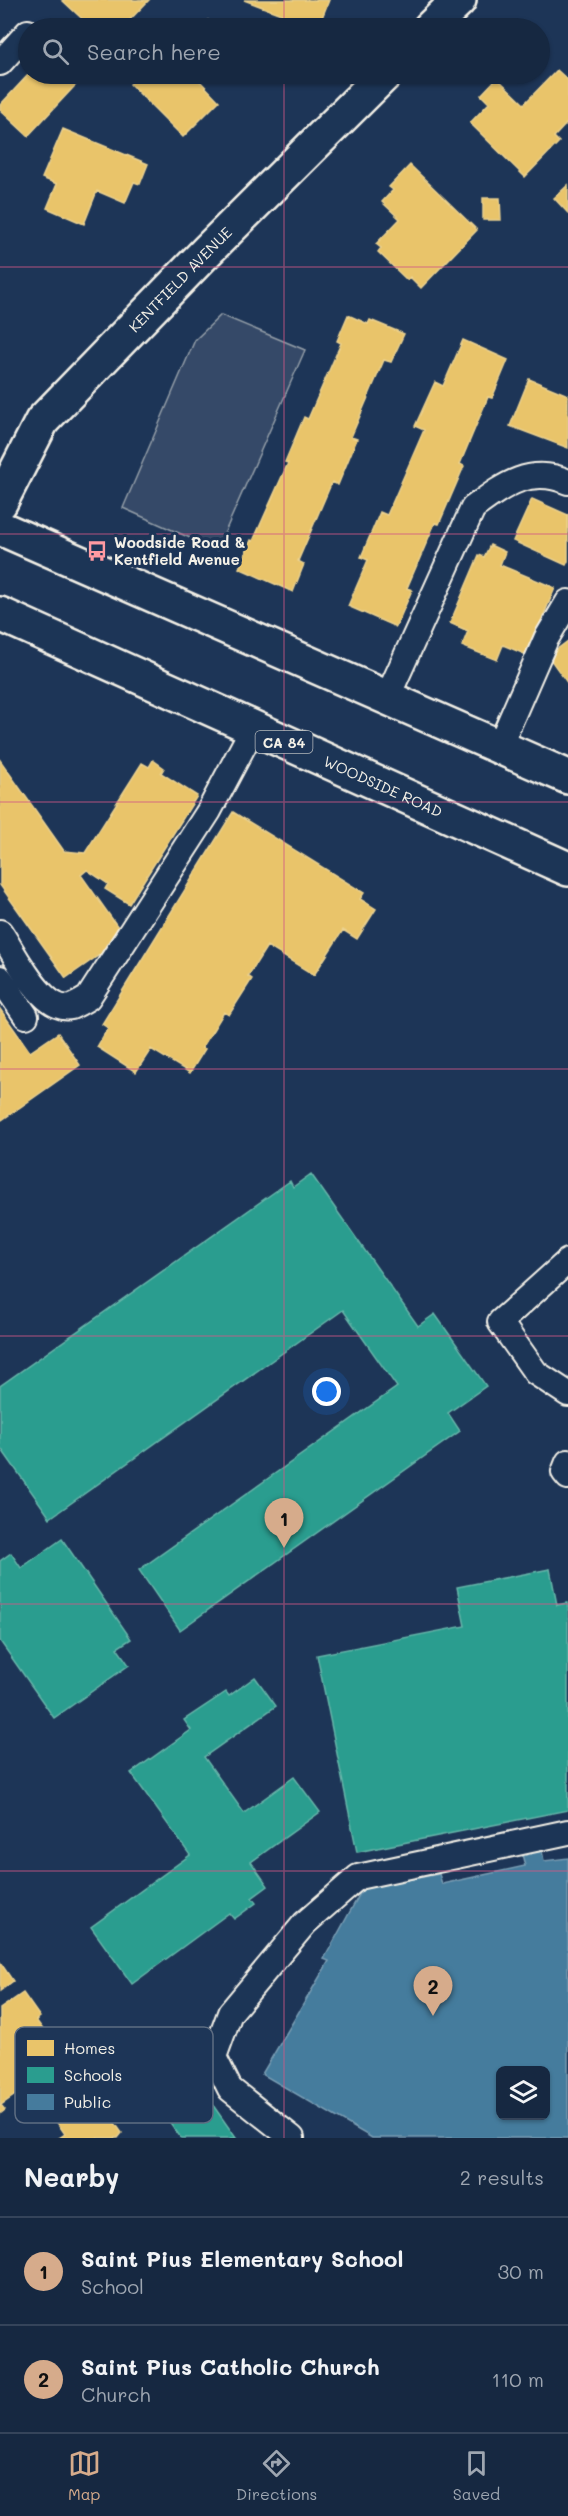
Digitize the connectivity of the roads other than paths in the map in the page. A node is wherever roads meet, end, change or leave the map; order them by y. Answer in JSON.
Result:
{"nodes":[{"id":1,"x":459,"y":0,"type":"edge"},
{"id":2,"x":440,"y":18,"type":"edge"},
{"id":3,"x":18,"y":43,"type":"edge"},
{"id":4,"x":0,"y":63,"type":"edge"},
{"id":5,"x":375,"y":84,"type":"edge"},
{"id":6,"x":568,"y":482,"type":"edge"},
{"id":7,"x":0,"y":503,"type":"edge"},
{"id":8,"x":0,"y":528,"type":"edge"},
{"id":9,"x":568,"y":602,"type":"edge"},
{"id":10,"x":0,"y":614,"type":"edge"},
{"id":11,"x":387,"y":698,"type":"junction"},
{"id":12,"x":253,"y":728,"type":"junction"},
{"id":13,"x":499,"y":747,"type":"junction"},
{"id":14,"x":568,"y":777,"type":"edge"},
{"id":15,"x":568,"y":869,"type":"edge"},
{"id":16,"x":0,"y":932,"type":"edge"},
{"id":17,"x":0,"y":978,"type":"edge"},
{"id":18,"x":26,"y":1016,"type":"dead end"},
{"id":19,"x":568,"y":1261,"type":"edge"},
{"id":20,"x":568,"y":1394,"type":"edge"},
{"id":21,"x":568,"y":1462,"type":"edge"},
{"id":22,"x":568,"y":1478,"type":"edge"},
{"id":23,"x":568,"y":1832,"type":"edge"},
{"id":24,"x":292,"y":2138,"type":"edge"}],
"edges":[{"from":1,"to":2,"type":"main road"},
{"from":3,"to":4,"type":"lane"},
{"from":5,"to":7,"type":"main road","name":"KENTFIELD AVENUE"},
{"from":6,"to":11,"type":"lane"},
{"from":8,"to":11,"type":"main road"},
{"from":9,"to":13,"type":"lane"},
{"from":10,"to":12,"type":"main road","name":"WOODSIDE ROAD","number":"CA 84"},
{"from":11,"to":13,"type":"main road"},
{"from":12,"to":15,"type":"main road","name":"WOODSIDE ROAD","number":"CA 84"},
{"from":12,"to":16,"type":"lane"},
{"from":13,"to":14,"type":"main road"},
{"from":17,"to":18,"type":"lane"},
{"from":19,"to":20,"type":"lane"},
{"from":21,"to":22,"type":"lane"},
{"from":23,"to":24,"type":"lane"}]}
